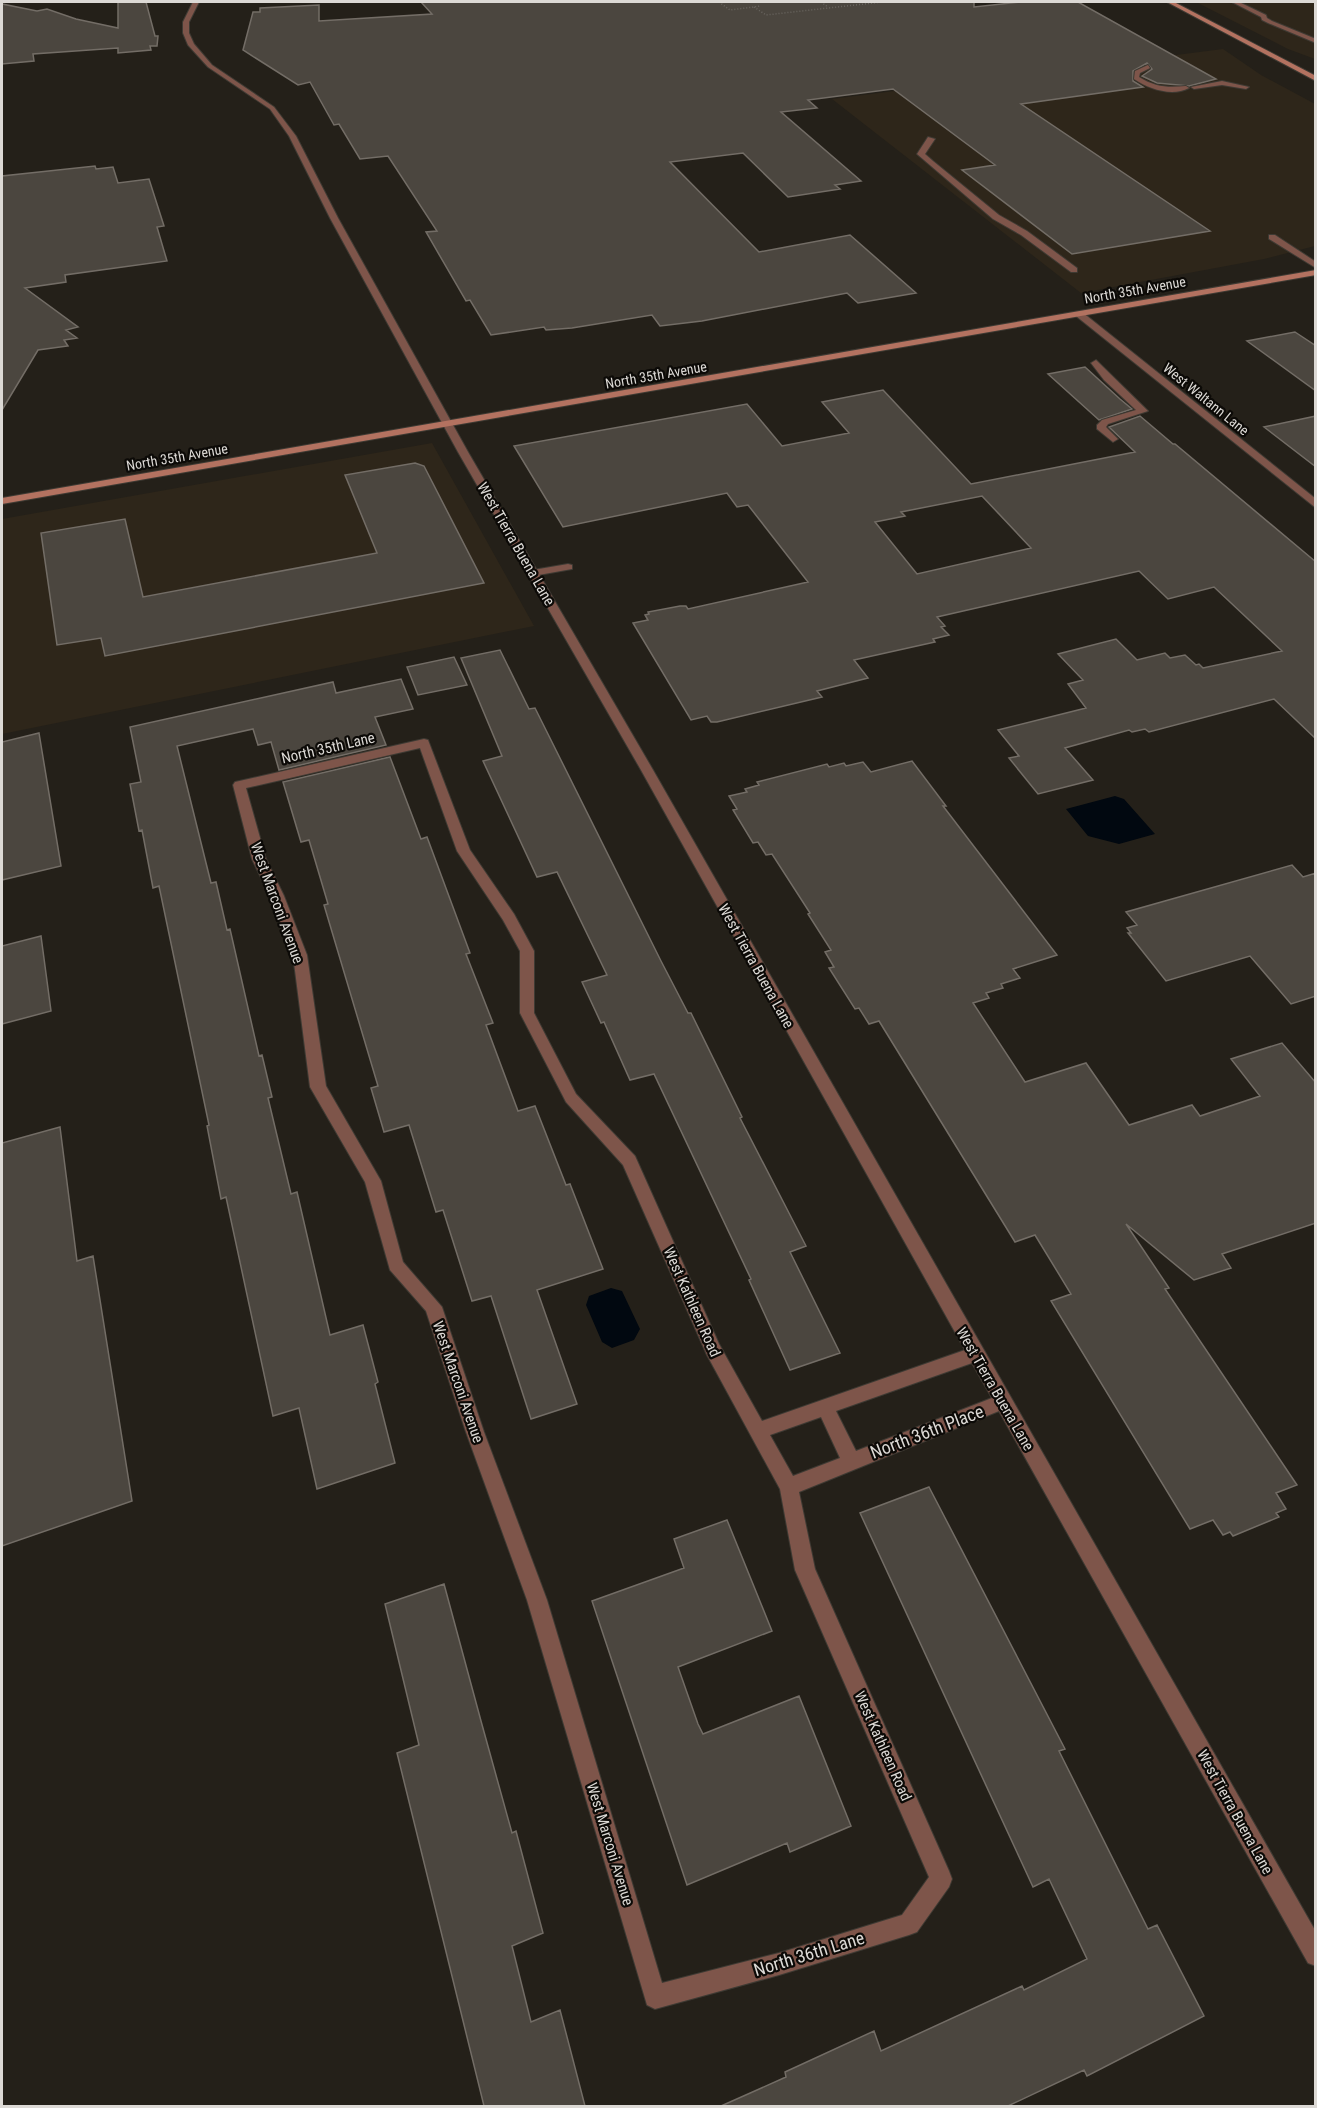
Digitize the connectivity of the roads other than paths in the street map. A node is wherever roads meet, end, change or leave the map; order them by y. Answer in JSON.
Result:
{"nodes":[{"id":1,"x":196,"y":2,"type":"edge"},
{"id":2,"x":1170,"y":2,"type":"edge"},
{"id":3,"x":1235,"y":2,"type":"edge"},
{"id":4,"x":1316,"y":41,"type":"edge"},
{"id":5,"x":1148,"y":67,"type":"dead end"},
{"id":6,"x":1316,"y":79,"type":"edge"},
{"id":7,"x":1246,"y":87,"type":"dead end"},
{"id":8,"x":931,"y":139,"type":"dead end"},
{"id":9,"x":1272,"y":237,"type":"dead end"},
{"id":10,"x":1316,"y":266,"type":"edge"},
{"id":11,"x":1074,"y":270,"type":"dead end"},
{"id":12,"x":1316,"y":272,"type":"edge"},
{"id":13,"x":1079,"y":314,"type":"junction"},
{"id":14,"x":1096,"y":363,"type":"dead end"},
{"id":15,"x":448,"y":424,"type":"junction"},
{"id":16,"x":1113,"y":440,"type":"dead end"},
{"id":17,"x":2,"y":501,"type":"edge"},
{"id":18,"x":1316,"y":505,"type":"edge"},
{"id":19,"x":567,"y":567,"type":"dead end"},
{"id":20,"x":533,"y":573,"type":"junction"},
{"id":21,"x":424,"y":743,"type":"joint"},
{"id":22,"x":239,"y":785,"type":"joint"},
{"id":23,"x":975,"y":1354,"type":"junction"},
{"id":24,"x":1002,"y":1402,"type":"junction"},
{"id":25,"x":825,"y":1407,"type":"junction"},
{"id":26,"x":757,"y":1431,"type":"junction"},
{"id":27,"x":851,"y":1461,"type":"junction"},
{"id":28,"x":789,"y":1487,"type":"junction"},
{"id":29,"x":941,"y":1879,"type":"joint"},
{"id":30,"x":1316,"y":1955,"type":"edge"},
{"id":31,"x":655,"y":1997,"type":"joint"}],
"edges":[{"from":1,"to":15,"type":"street","name":"West Tierra Buena Lane"},
{"from":2,"to":6,"type":"main road"},
{"from":3,"to":4,"type":"street"},
{"from":5,"to":7,"type":"street"},
{"from":8,"to":11,"type":"street"},
{"from":9,"to":10,"type":"street"},
{"from":12,"to":13,"type":"main road","name":"North 35th Avenue"},
{"from":13,"to":15,"type":"main road","name":"North 35th Avenue"},
{"from":13,"to":18,"type":"street","name":"West Waltann Lane"},
{"from":14,"to":16,"type":"street"},
{"from":15,"to":17,"type":"main road","name":"North 35th Avenue"},
{"from":15,"to":20,"type":"street","name":"West Tierra Buena Lane"},
{"from":19,"to":20,"type":"street"},
{"from":20,"to":23,"type":"street","name":"West Tierra Buena Lane"},
{"from":21,"to":22,"type":"street","name":"North 35th Lane"},
{"from":21,"to":26,"type":"street","name":"West Kathleen Road"},
{"from":22,"to":31,"type":"street","name":"West Marconi Avenue"},
{"from":23,"to":24,"type":"street","name":"West Tierra Buena Lane"},
{"from":23,"to":25,"type":"street"},
{"from":24,"to":27,"type":"street","name":"North 36th Place"},
{"from":24,"to":30,"type":"street","name":"West Tierra Buena Lane"},
{"from":25,"to":26,"type":"street"},
{"from":25,"to":27,"type":"street","name":"North 36th Place"},
{"from":26,"to":28,"type":"street","name":"West Kathleen Road"},
{"from":27,"to":28,"type":"street","name":"North 36th Place"},
{"from":28,"to":29,"type":"street","name":"West Kathleen Road"},
{"from":29,"to":31,"type":"street","name":"North 36th Lane"}]}
